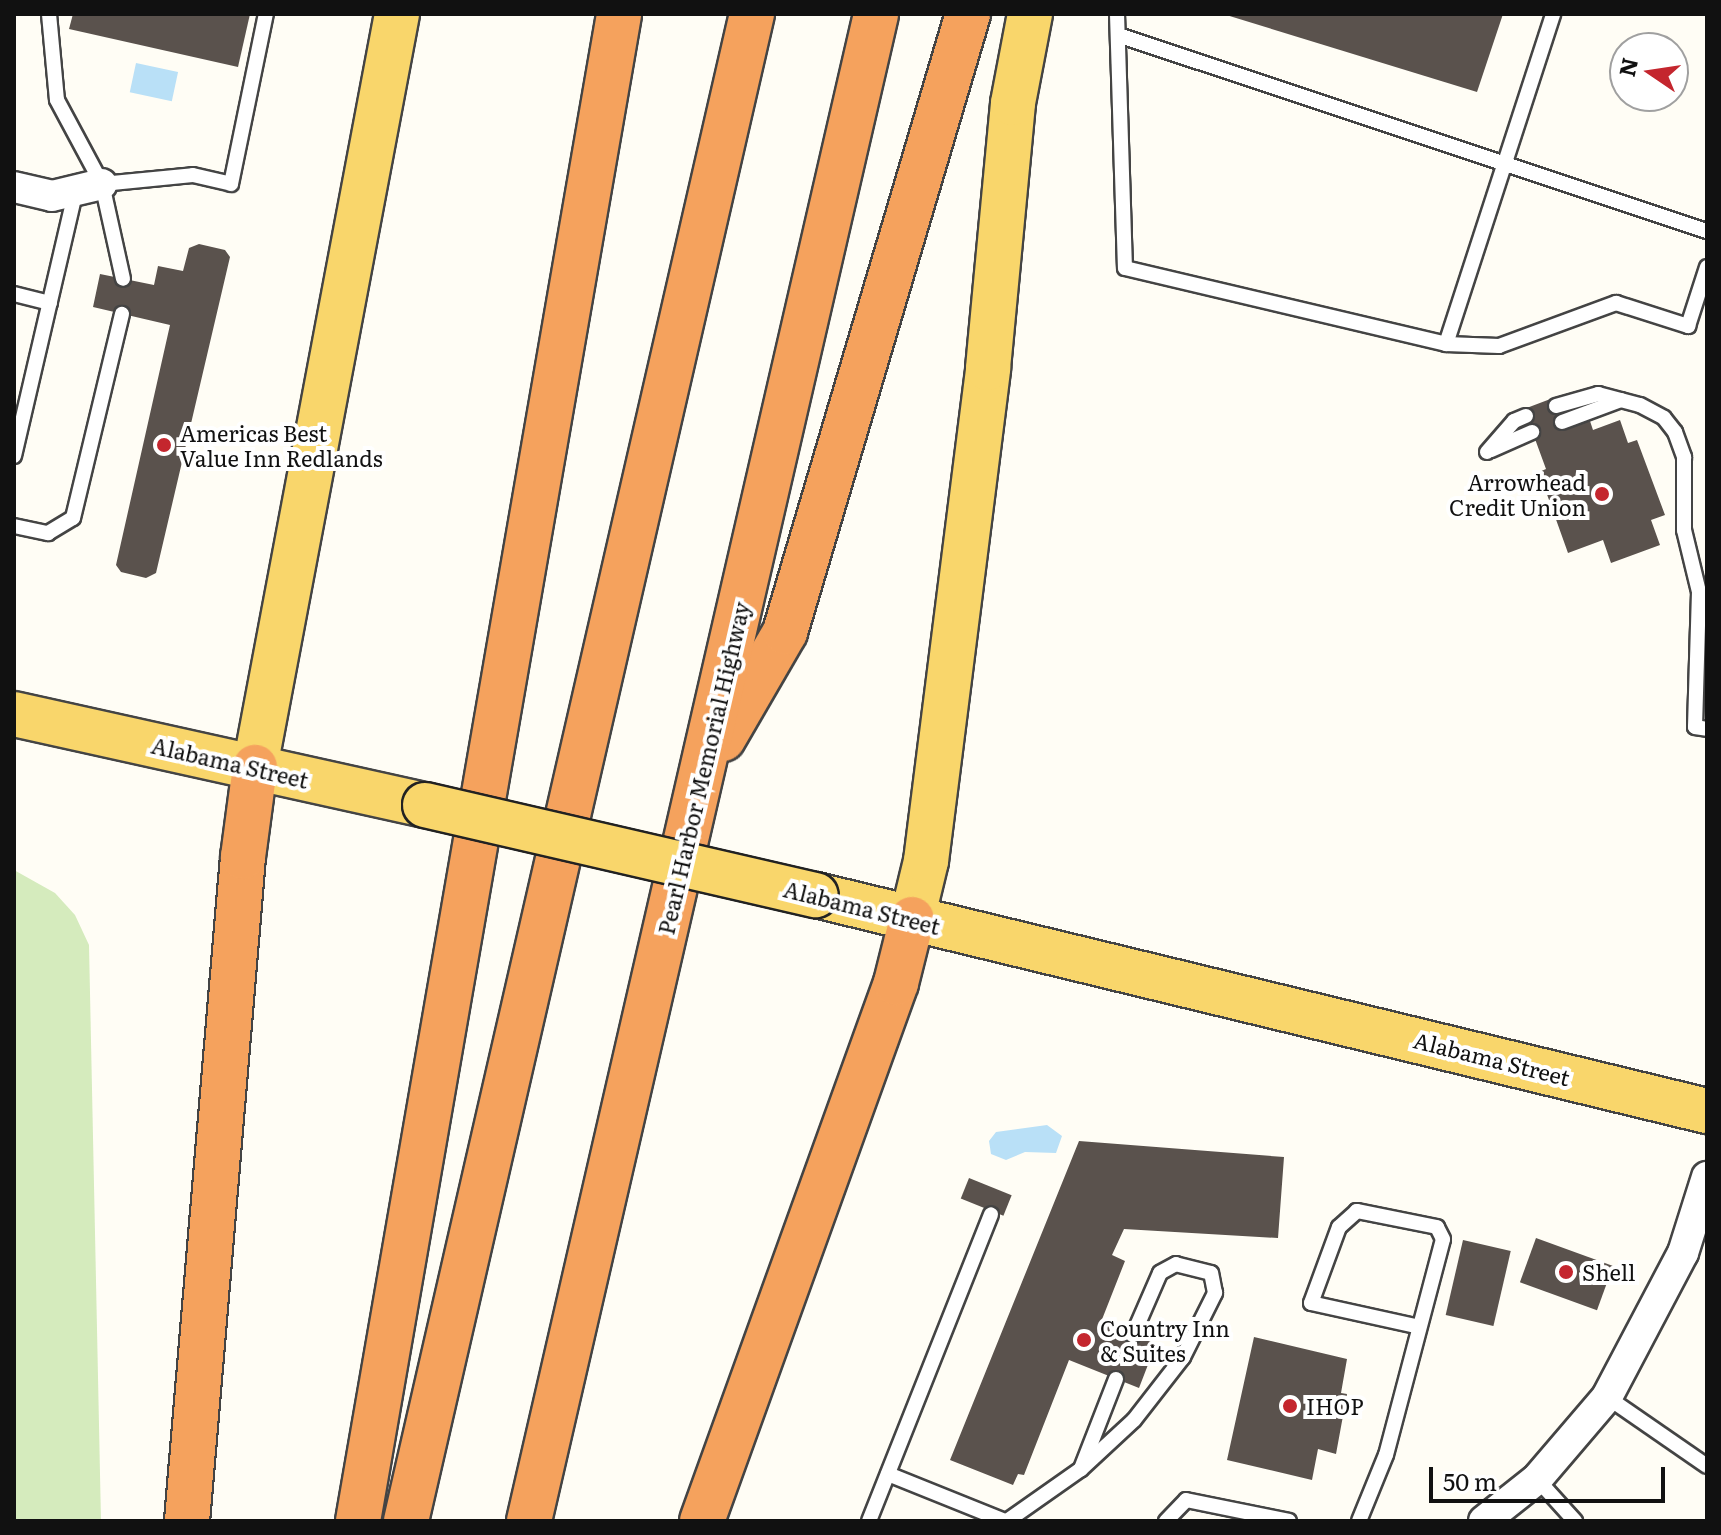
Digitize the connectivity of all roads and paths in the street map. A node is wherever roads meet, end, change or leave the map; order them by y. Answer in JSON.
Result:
{"nodes":[{"id":1,"x":49,"y":14,"type":"edge"},
{"id":2,"x":266,"y":14,"type":"edge"},
{"id":3,"x":397,"y":14,"type":"edge"},
{"id":4,"x":619,"y":14,"type":"edge"},
{"id":5,"x":752,"y":14,"type":"edge"},
{"id":6,"x":876,"y":14,"type":"edge"},
{"id":7,"x":968,"y":14,"type":"edge"},
{"id":8,"x":1030,"y":14,"type":"edge"},
{"id":9,"x":1117,"y":14,"type":"edge"},
{"id":10,"x":1553,"y":14,"type":"edge"},
{"id":11,"x":1121,"y":36,"type":"junction"},
{"id":12,"x":1505,"y":163,"type":"junction"},
{"id":13,"x":14,"y":187,"type":"edge"},
{"id":14,"x":89,"y":187,"type":"junction"},
{"id":15,"x":1707,"y":231,"type":"edge"},
{"id":16,"x":1707,"y":267,"type":"edge"},
{"id":17,"x":123,"y":279,"type":"dead end"},
{"id":18,"x":14,"y":294,"type":"edge"},
{"id":19,"x":50,"y":303,"type":"junction"},
{"id":20,"x":122,"y":314,"type":"dead end"},
{"id":21,"x":1446,"y":344,"type":"junction"},
{"id":22,"x":1621,"y":400,"type":"junction"},
{"id":23,"x":1556,"y":406,"type":"dead end"},
{"id":24,"x":1526,"y":416,"type":"dead end"},
{"id":25,"x":1562,"y":422,"type":"dead end"},
{"id":26,"x":1532,"y":432,"type":"dead end"},
{"id":27,"x":14,"y":456,"type":"edge"},
{"id":28,"x":14,"y":526,"type":"edge"},
{"id":29,"x":14,"y":714,"type":"edge"},
{"id":30,"x":1707,"y":729,"type":"edge"},
{"id":31,"x":255,"y":767,"type":"junction"},
{"id":32,"x":700,"y":780,"type":"junction"},
{"id":33,"x":912,"y":919,"type":"junction"},
{"id":34,"x":1707,"y":1111,"type":"edge"},
{"id":35,"x":1707,"y":1177,"type":"edge"},
{"id":36,"x":991,"y":1214,"type":"dead end"},
{"id":37,"x":1416,"y":1326,"type":"junction"},
{"id":38,"x":1133,"y":1335,"type":"dead end"},
{"id":39,"x":1116,"y":1379,"type":"dead end"},
{"id":40,"x":1607,"y":1397,"type":"junction"},
{"id":41,"x":1683,"y":1449,"type":"junction"},
{"id":42,"x":1707,"y":1449,"type":"edge"},
{"id":43,"x":1707,"y":1466,"type":"edge"},
{"id":44,"x":1081,"y":1469,"type":"junction"},
{"id":45,"x":888,"y":1474,"type":"junction"},
{"id":46,"x":1537,"y":1479,"type":"junction"},
{"id":47,"x":187,"y":1521,"type":"edge"},
{"id":48,"x":358,"y":1521,"type":"edge"},
{"id":49,"x":406,"y":1521,"type":"edge"},
{"id":50,"x":529,"y":1521,"type":"edge"},
{"id":51,"x":702,"y":1521,"type":"edge"},
{"id":52,"x":869,"y":1521,"type":"edge"},
{"id":53,"x":1006,"y":1521,"type":"edge"},
{"id":54,"x":1166,"y":1521,"type":"edge"},
{"id":55,"x":1289,"y":1521,"type":"edge"},
{"id":56,"x":1359,"y":1521,"type":"edge"},
{"id":57,"x":1484,"y":1521,"type":"edge"},
{"id":58,"x":1575,"y":1521,"type":"edge"}],
"edges":[{"from":1,"to":14,"type":"lane"},
{"from":2,"to":14,"type":"lane"},
{"from":3,"to":31,"type":"main road"},
{"from":4,"to":48,"type":"highway"},
{"from":5,"to":49,"type":"highway"},
{"from":6,"to":32,"type":"highway","name":"Pearl Harbor Memorial Highway"},
{"from":7,"to":32,"type":"highway"},
{"from":8,"to":33,"type":"main road"},
{"from":9,"to":11,"type":"lane"},
{"from":10,"to":12,"type":"lane"},
{"from":11,"to":12,"type":"lane"},
{"from":11,"to":21,"type":"lane"},
{"from":12,"to":15,"type":"lane"},
{"from":12,"to":21,"type":"lane"},
{"from":13,"to":14,"type":"street"},
{"from":14,"to":17,"type":"lane"},
{"from":14,"to":19,"type":"lane"},
{"from":16,"to":21,"type":"lane"},
{"from":18,"to":19,"type":"lane"},
{"from":19,"to":27,"type":"lane"},
{"from":20,"to":28,"type":"lane"},
{"from":22,"to":23,"type":"lane"},
{"from":22,"to":25,"type":"lane"},
{"from":22,"to":30,"type":"lane"},
{"from":24,"to":26,"type":"lane"},
{"from":29,"to":31,"type":"main road","name":"Alabama Street"},
{"from":31,"to":33,"type":"main road","name":"Alabama Street","bridge":true},
{"from":31,"to":47,"type":"highway"},
{"from":32,"to":50,"type":"highway","name":"Pearl Harbor Memorial Highway"},
{"from":33,"to":34,"type":"main road","name":"Alabama Street"},
{"from":33,"to":51,"type":"highway"},
{"from":35,"to":40,"type":"street"},
{"from":36,"to":45,"type":"lane"},
{"from":37,"to":37,"type":"lane"},
{"from":37,"to":56,"type":"lane"},
{"from":38,"to":44,"type":"lane"},
{"from":39,"to":44,"type":"lane"},
{"from":40,"to":41,"type":"lane"},
{"from":40,"to":46,"type":"street"},
{"from":41,"to":42,"type":"lane"},
{"from":41,"to":43,"type":"lane"},
{"from":44,"to":53,"type":"lane"},
{"from":45,"to":52,"type":"lane"},
{"from":45,"to":53,"type":"lane"},
{"from":46,"to":57,"type":"street"},
{"from":46,"to":58,"type":"lane"},
{"from":54,"to":55,"type":"lane"}]}
